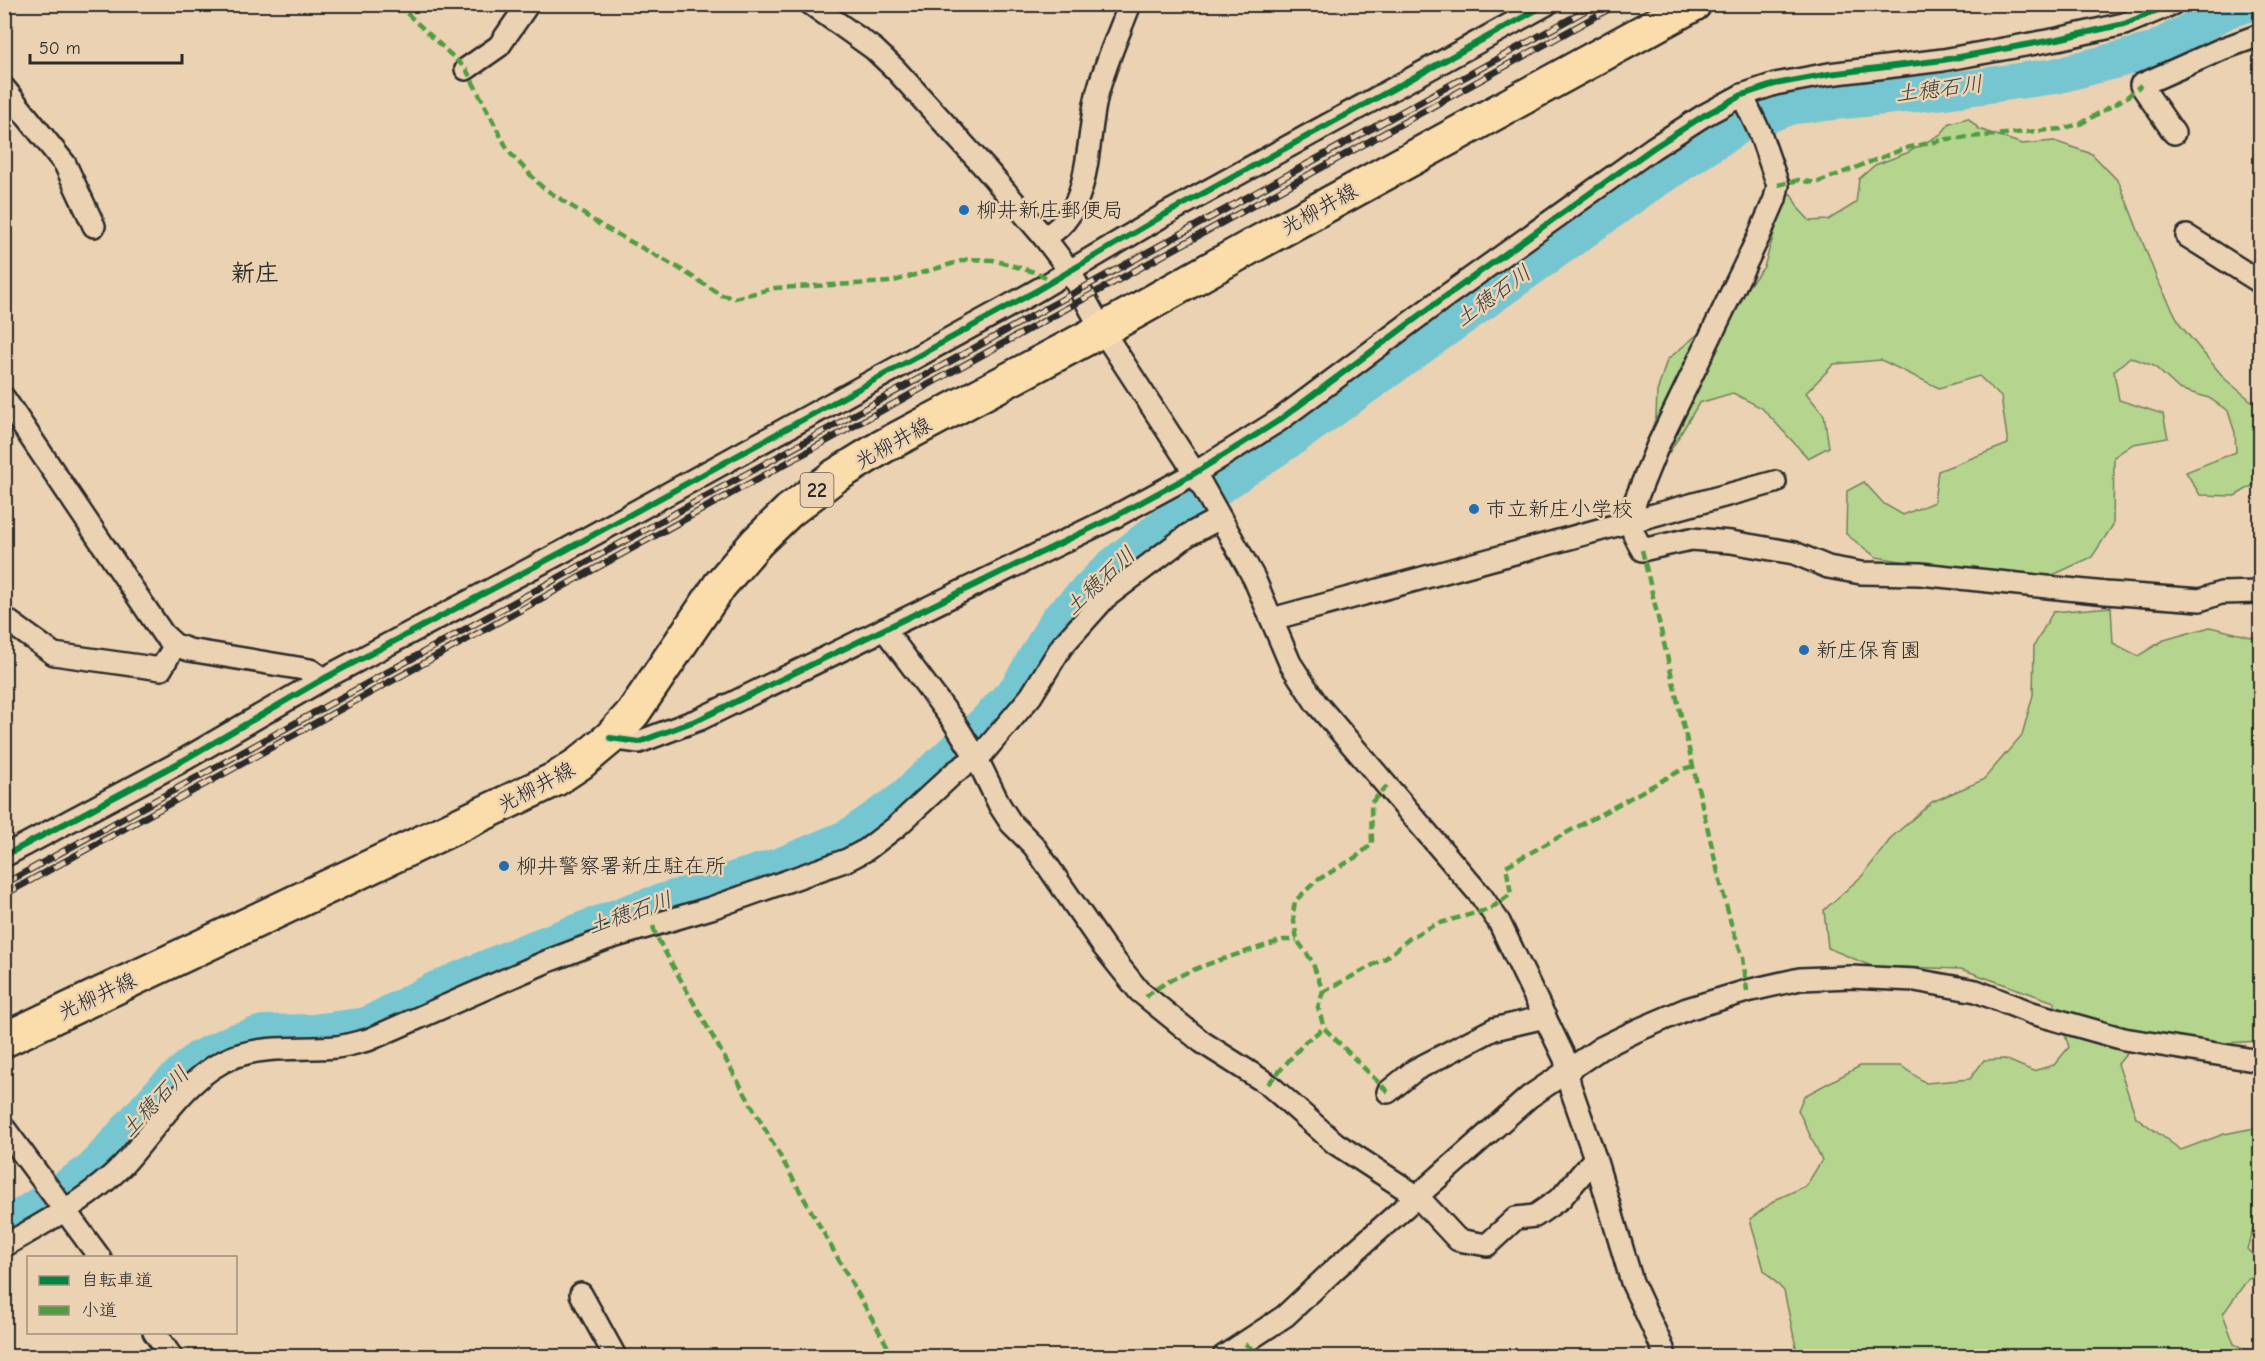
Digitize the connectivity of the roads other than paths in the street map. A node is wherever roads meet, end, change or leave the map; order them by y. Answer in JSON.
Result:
{"nodes":[{"id":1,"x":528,"y":4,"type":"edge"},
{"id":2,"x":811,"y":4,"type":"edge"},
{"id":3,"x":1130,"y":4,"type":"edge"},
{"id":4,"x":1547,"y":4,"type":"edge"},
{"id":5,"x":1694,"y":4,"type":"edge"},
{"id":6,"x":2172,"y":4,"type":"edge"},
{"id":7,"x":2260,"y":35,"type":"edge"},
{"id":8,"x":466,"y":69,"type":"dead end"},
{"id":9,"x":4,"y":88,"type":"edge"},
{"id":10,"x":1742,"y":95,"type":"junction"},
{"id":11,"x":2174,"y":133,"type":"dead end"},
{"id":12,"x":94,"y":226,"type":"dead end"},
{"id":13,"x":2187,"y":236,"type":"dead end"},
{"id":14,"x":1044,"y":237,"type":"junction"},
{"id":15,"x":1069,"y":270,"type":"junction"},
{"id":16,"x":2260,"y":282,"type":"edge"},
{"id":17,"x":1102,"y":330,"type":"junction"},
{"id":18,"x":4,"y":398,"type":"edge"},
{"id":19,"x":1196,"y":476,"type":"junction"},
{"id":20,"x":1774,"y":482,"type":"dead end"},
{"id":21,"x":1216,"y":512,"type":"junction"},
{"id":22,"x":1630,"y":521,"type":"junction"},
{"id":23,"x":2260,"y":592,"type":"edge"},
{"id":24,"x":4,"y":618,"type":"edge"},
{"id":25,"x":1272,"y":619,"type":"junction"},
{"id":26,"x":884,"y":628,"type":"junction"},
{"id":27,"x":175,"y":645,"type":"junction"},
{"id":28,"x":323,"y":680,"type":"junction"},
{"id":29,"x":610,"y":738,"type":"junction"},
{"id":30,"x":975,"y":756,"type":"junction"},
{"id":31,"x":4,"y":856,"type":"edge"},
{"id":32,"x":1545,"y":1017,"type":"junction"},
{"id":33,"x":4,"y":1040,"type":"edge"},
{"id":34,"x":2260,"y":1061,"type":"edge"},
{"id":35,"x":1568,"y":1070,"type":"junction"},
{"id":36,"x":1388,"y":1092,"type":"dead end"},
{"id":37,"x":4,"y":1128,"type":"edge"},
{"id":38,"x":1595,"y":1158,"type":"junction"},
{"id":39,"x":1418,"y":1197,"type":"junction"},
{"id":40,"x":64,"y":1208,"type":"junction"},
{"id":41,"x":4,"y":1246,"type":"edge"},
{"id":42,"x":99,"y":1256,"type":"edge"},
{"id":43,"x":581,"y":1294,"type":"dead end"},
{"id":44,"x":155,"y":1334,"type":"edge"},
{"id":45,"x":171,"y":1356,"type":"edge"},
{"id":46,"x":615,"y":1356,"type":"edge"},
{"id":47,"x":1224,"y":1356,"type":"edge"},
{"id":48,"x":1665,"y":1356,"type":"edge"}],
"edges":[{"from":1,"to":8,"type":"street"},
{"from":2,"to":14,"type":"street"},
{"from":3,"to":14,"type":"street"},
{"from":4,"to":15,"type":"street"},
{"from":5,"to":17,"type":"main road","name":"光柳井線","number":"22"},
{"from":6,"to":10,"type":"street"},
{"from":7,"to":11,"type":"street"},
{"from":9,"to":12,"type":"street"},
{"from":10,"to":19,"type":"street"},
{"from":10,"to":22,"type":"street"},
{"from":13,"to":16,"type":"street"},
{"from":14,"to":15,"type":"street"},
{"from":15,"to":17,"type":"street"},
{"from":15,"to":28,"type":"street"},
{"from":17,"to":19,"type":"street"},
{"from":17,"to":29,"type":"main road","name":"光柳井線","number":"22"},
{"from":18,"to":27,"type":"street"},
{"from":19,"to":21,"type":"street"},
{"from":19,"to":26,"type":"street"},
{"from":20,"to":22,"type":"street"},
{"from":21,"to":25,"type":"street"},
{"from":21,"to":30,"type":"street"},
{"from":22,"to":23,"type":"street"},
{"from":22,"to":25,"type":"street"},
{"from":24,"to":27,"type":"street"},
{"from":25,"to":32,"type":"street"},
{"from":26,"to":29,"type":"street"},
{"from":26,"to":30,"type":"street"},
{"from":27,"to":28,"type":"street"},
{"from":28,"to":31,"type":"street"},
{"from":29,"to":33,"type":"main road","name":"光柳井線","number":"22"},
{"from":30,"to":39,"type":"street"},
{"from":30,"to":40,"type":"street"},
{"from":32,"to":35,"type":"street"},
{"from":32,"to":36,"type":"street"},
{"from":34,"to":35,"type":"street"},
{"from":35,"to":38,"type":"street"},
{"from":35,"to":39,"type":"street"},
{"from":37,"to":40,"type":"street"},
{"from":38,"to":39,"type":"street"},
{"from":38,"to":48,"type":"street"},
{"from":39,"to":47,"type":"street"},
{"from":40,"to":41,"type":"street"},
{"from":40,"to":42,"type":"street"},
{"from":43,"to":46,"type":"street"},
{"from":44,"to":45,"type":"street"}]}
